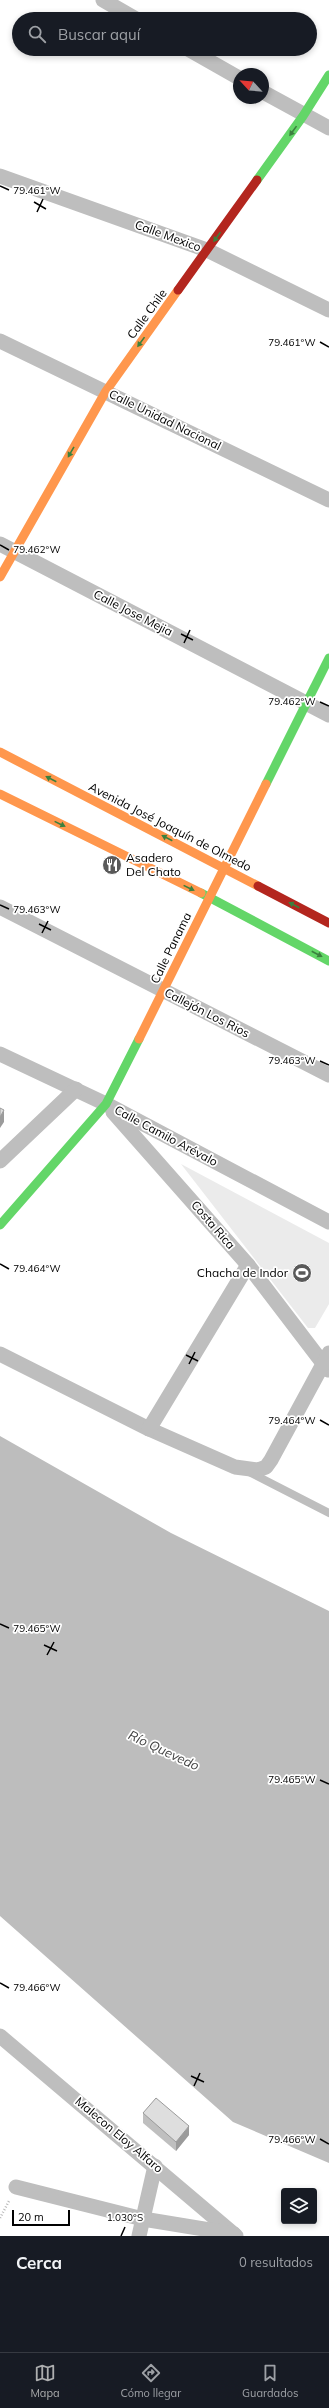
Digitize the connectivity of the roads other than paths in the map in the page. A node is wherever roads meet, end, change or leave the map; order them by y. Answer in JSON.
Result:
{"nodes":[{"id":1,"x":103,"y":0,"type":"edge"},
{"id":2,"x":124,"y":12,"type":"edge"},
{"id":3,"x":200,"y":56,"type":"edge"},
{"id":4,"x":233,"y":75,"type":"edge"},
{"id":5,"x":329,"y":75,"type":"edge"},
{"id":6,"x":269,"y":96,"type":"edge"},
{"id":7,"x":304,"y":116,"type":"junction"},
{"id":8,"x":329,"y":128,"type":"edge"},
{"id":9,"x":0,"y":176,"type":"edge"},
{"id":10,"x":207,"y":250,"type":"junction"},
{"id":11,"x":329,"y":310,"type":"edge"},
{"id":12,"x":0,"y":341,"type":"edge"},
{"id":13,"x":106,"y":391,"type":"junction"},
{"id":14,"x":329,"y":500,"type":"edge"},
{"id":15,"x":0,"y":544,"type":"edge"},
{"id":16,"x":14,"y":551,"type":"junction"},
{"id":17,"x":0,"y":577,"type":"edge"},
{"id":18,"x":329,"y":658,"type":"edge"},
{"id":19,"x":306,"y":702,"type":"junction"},
{"id":20,"x":329,"y":715,"type":"edge"},
{"id":21,"x":0,"y":752,"type":"edge"},
{"id":22,"x":0,"y":794,"type":"edge"},
{"id":23,"x":223,"y":867,"type":"junction"},
{"id":24,"x":209,"y":898,"type":"junction"},
{"id":25,"x":0,"y":906,"type":"edge"},
{"id":26,"x":329,"y":923,"type":"edge"},
{"id":27,"x":329,"y":961,"type":"edge"},
{"id":28,"x":163,"y":991,"type":"junction"},
{"id":29,"x":0,"y":1054,"type":"edge"},
{"id":30,"x":329,"y":1076,"type":"edge"},
{"id":31,"x":76,"y":1090,"type":"junction"},
{"id":32,"x":106,"y":1104,"type":"junction"},
{"id":33,"x":0,"y":1161,"type":"edge"},
{"id":34,"x":329,"y":1222,"type":"edge"},
{"id":35,"x":0,"y":1225,"type":"edge"},
{"id":36,"x":248,"y":1265,"type":"junction"},
{"id":37,"x":0,"y":1354,"type":"edge"},
{"id":38,"x":327,"y":1362,"type":"edge"},
{"id":39,"x":150,"y":1428,"type":"junction"},
{"id":40,"x":245,"y":1470,"type":"junction"},
{"id":41,"x":329,"y":1513,"type":"edge"},
{"id":42,"x":0,"y":2036,"type":"edge"},
{"id":43,"x":155,"y":2166,"type":"junction"},
{"id":44,"x":16,"y":2188,"type":"dead end"},
{"id":45,"x":143,"y":2219,"type":"junction"},
{"id":46,"x":235,"y":2235,"type":"edge"},
{"id":47,"x":139,"y":2236,"type":"edge"}],
"edges":[{"from":1,"to":2,"type":"street"},
{"from":3,"to":4,"type":"street"},
{"from":5,"to":7,"type":"street","name":"Calle Chile"},
{"from":6,"to":7,"type":"street"},
{"from":7,"to":8,"type":"street"},
{"from":7,"to":10,"type":"street","name":"Calle Chile","one_way":true},
{"from":9,"to":10,"type":"street","name":"Calle Mexico"},
{"from":10,"to":11,"type":"street","name":"Calle Mexico"},
{"from":10,"to":13,"type":"street","name":"Calle Chile","one_way":true},
{"from":12,"to":13,"type":"street","name":"Calle Unidad Nacional"},
{"from":13,"to":14,"type":"street","name":"Calle Unidad Nacional"},
{"from":13,"to":16,"type":"street","name":"Calle Chile","one_way":true},
{"from":15,"to":16,"type":"street","name":"Calle Jose Mejia"},
{"from":16,"to":17,"type":"street","name":"Calle Chile"},
{"from":16,"to":19,"type":"street","name":"Calle Jose Mejia"},
{"from":18,"to":19,"type":"street","name":"Calle Panama"},
{"from":19,"to":20,"type":"street","name":"Calle Jose Mejia"},
{"from":19,"to":23,"type":"street","name":"Calle Panama"},
{"from":23,"to":21,"type":"street","name":"Avenida José Joaquín de Olmedo","one_way":true},
{"from":22,"to":24,"type":"street","one_way":true},
{"from":23,"to":24,"type":"street","name":"Calle Panama"},
{"from":26,"to":23,"type":"street","name":"Avenida José Joaquín de Olmedo","one_way":true},
{"from":24,"to":27,"type":"street","one_way":true},
{"from":24,"to":28,"type":"street","name":"Calle Panama"},
{"from":25,"to":28,"type":"street","name":"Callejón Los Rios"},
{"from":28,"to":30,"type":"street","name":"Callejón Los Rios"},
{"from":28,"to":32,"type":"street","name":"Calle Panama"},
{"from":29,"to":31,"type":"street","name":"Calle Camilo Arévalo"},
{"from":31,"to":32,"type":"street","name":"Calle Camilo Arévalo"},
{"from":31,"to":33,"type":"street"},
{"from":32,"to":34,"type":"street","name":"Calle Camilo Arévalo"},
{"from":32,"to":35,"type":"street","name":"Calle Panama"},
{"from":32,"to":36,"type":"street","name":"Costa Rica"},
{"from":36,"to":38,"type":"street","name":"Costa Rica"},
{"from":36,"to":39,"type":"street"},
{"from":37,"to":39,"type":"street"},
{"from":38,"to":40,"type":"street"},
{"from":39,"to":40,"type":"street"},
{"from":40,"to":41,"type":"lane"},
{"from":42,"to":43,"type":"street","name":"Malecon Eloy Alfaro"},
{"from":43,"to":45,"type":"street"},
{"from":43,"to":46,"type":"street","name":"Malecon Eloy Alfaro"},
{"from":44,"to":45,"type":"street"},
{"from":45,"to":46,"type":"street"},
{"from":45,"to":47,"type":"street"}]}
